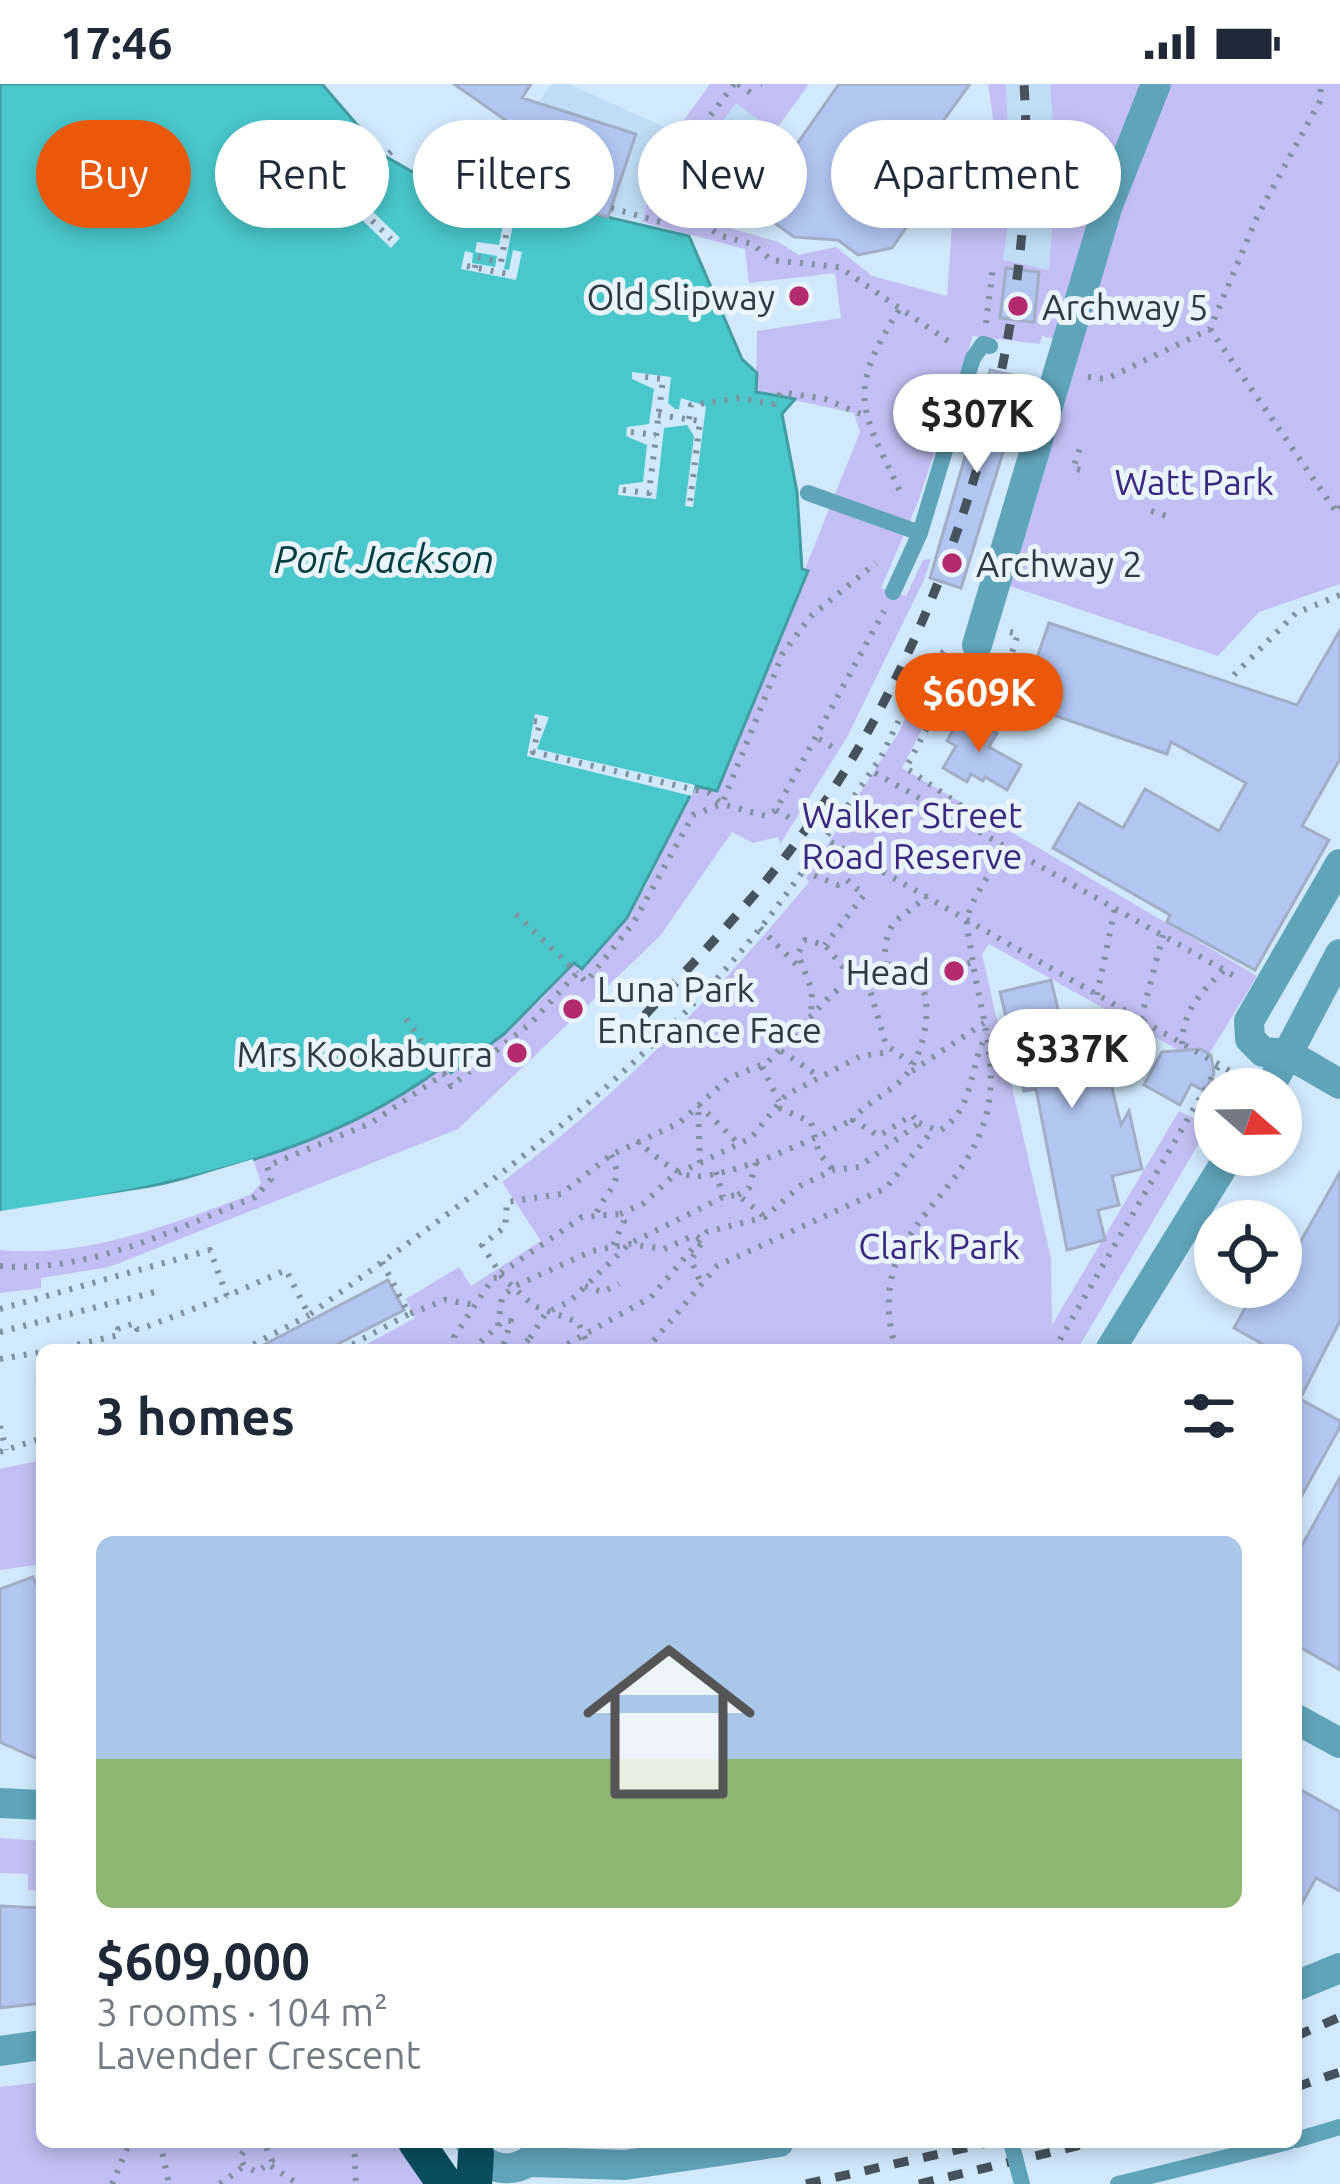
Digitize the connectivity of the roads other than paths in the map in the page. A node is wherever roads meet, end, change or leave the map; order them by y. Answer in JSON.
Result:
{"nodes":[{"id":1,"x":1156,"y":84,"type":"edge"},
{"id":2,"x":987,"y":345,"type":"road end"},
{"id":3,"x":808,"y":493,"type":"dead end"},
{"id":4,"x":920,"y":532,"type":"junction"},
{"id":5,"x":893,"y":592,"type":"road end"},
{"id":6,"x":972,"y":645,"type":"road end"},
{"id":7,"x":1340,"y":863,"type":"edge"},
{"id":8,"x":1340,"y":954,"type":"edge"},
{"id":9,"x":1288,"y":1054,"type":"junction"},
{"id":10,"x":1280,"y":1068,"type":"edge"},
{"id":11,"x":1340,"y":1084,"type":"edge"},
{"id":12,"x":1217,"y":1176,"type":"edge"},
{"id":13,"x":1114,"y":1344,"type":"edge"},
{"id":14,"x":1302,"y":1721,"type":"edge"},
{"id":15,"x":1340,"y":1743,"type":"edge"},
{"id":16,"x":0,"y":1803,"type":"edge"},
{"id":17,"x":36,"y":1805,"type":"edge"},
{"id":18,"x":1340,"y":1968,"type":"edge"},
{"id":19,"x":1302,"y":1984,"type":"edge"},
{"id":20,"x":36,"y":2046,"type":"edge"},
{"id":21,"x":0,"y":2051,"type":"edge"},
{"id":22,"x":1340,"y":2127,"type":"edge"},
{"id":23,"x":1302,"y":2138,"type":"edge"},
{"id":24,"x":420,"y":2148,"type":"edge"},
{"id":25,"x":739,"y":2148,"type":"edge"},
{"id":26,"x":1013,"y":2148,"type":"edge"},
{"id":27,"x":1264,"y":2148,"type":"edge"},
{"id":28,"x":471,"y":2154,"type":"edge"},
{"id":29,"x":531,"y":2163,"type":"edge"},
{"id":30,"x":445,"y":2184,"type":"edge"},
{"id":31,"x":1022,"y":2184,"type":"edge"},
{"id":32,"x":1118,"y":2184,"type":"edge"}],
"edges":[{"from":1,"to":6,"type":"street"},
{"from":2,"to":4,"type":"lane"},
{"from":3,"to":4,"type":"lane"},
{"from":4,"to":5,"type":"lane"},
{"from":7,"to":9,"type":"street"},
{"from":8,"to":9,"type":"street"},
{"from":9,"to":10,"type":"street"},
{"from":9,"to":11,"type":"street"},
{"from":12,"to":13,"type":"street"},
{"from":14,"to":15,"type":"street"},
{"from":16,"to":17,"type":"street"},
{"from":18,"to":19,"type":"street"},
{"from":20,"to":21,"type":"street"},
{"from":22,"to":23,"type":"lane"},
{"from":24,"to":30,"type":"highway"},
{"from":25,"to":29,"type":"street"},
{"from":26,"to":31,"type":"lane","bridge":true},
{"from":27,"to":32,"type":"lane"},
{"from":28,"to":29,"type":"street"}]}
